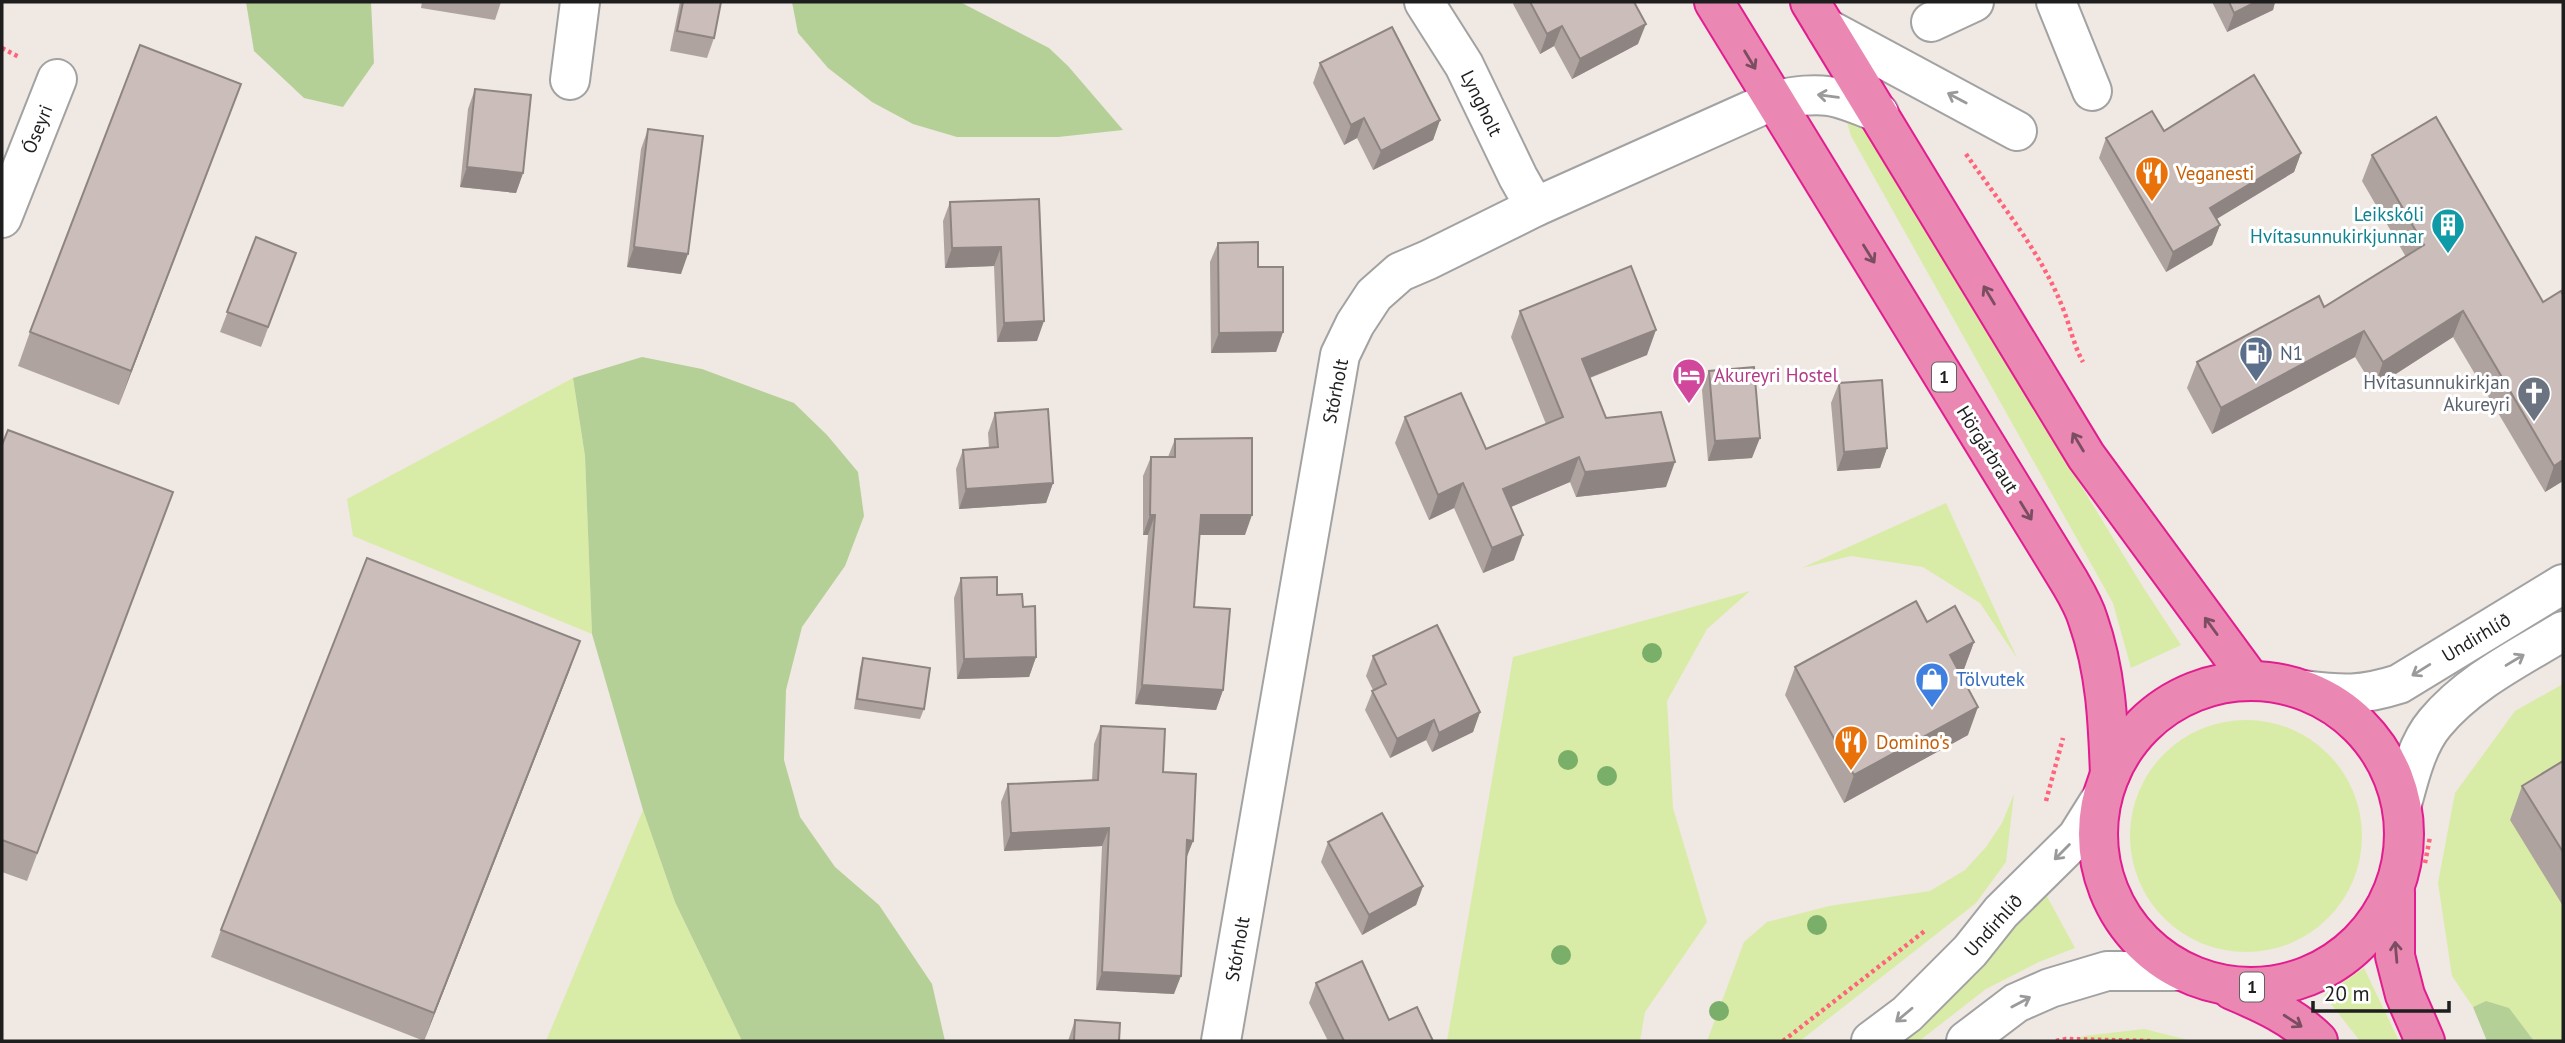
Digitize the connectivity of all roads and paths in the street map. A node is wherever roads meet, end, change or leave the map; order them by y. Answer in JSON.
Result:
{"nodes":[{"id":1,"x":580,"y":2,"type":"edge"},
{"id":2,"x":1423,"y":2,"type":"edge"},
{"id":3,"x":1714,"y":2,"type":"edge"},
{"id":4,"x":1974,"y":2,"type":"edge"},
{"id":5,"x":2056,"y":2,"type":"edge"},
{"id":6,"x":1818,"y":15,"type":"edge"},
{"id":7,"x":1931,"y":22,"type":"dead end"},
{"id":8,"x":57,"y":79,"type":"dead end"},
{"id":9,"x":570,"y":80,"type":"dead end"},
{"id":10,"x":2092,"y":91,"type":"dead end"},
{"id":11,"x":1774,"y":100,"type":"junction"},
{"id":12,"x":1879,"y":113,"type":"junction"},
{"id":13,"x":2017,"y":131,"type":"dead end"},
{"id":14,"x":1960,"y":144,"type":"dead end"},
{"id":15,"x":1535,"y":207,"type":"junction"},
{"id":16,"x":2,"y":218,"type":"edge"},
{"id":17,"x":2087,"y":368,"type":"dead end"},
{"id":18,"x":2563,"y":584,"type":"edge"},
{"id":19,"x":2563,"y":631,"type":"edge"},
{"id":20,"x":2251,"y":681,"type":"junction"},
{"id":21,"x":2304,"y":690,"type":"junction"},
{"id":22,"x":2065,"y":732,"type":"dead end"},
{"id":23,"x":2106,"y":786,"type":"junction"},
{"id":24,"x":2402,"y":804,"type":"junction"},
{"id":25,"x":2044,"y":810,"type":"dead end"},
{"id":26,"x":2395,"y":890,"type":"junction"},
{"id":27,"x":1933,"y":925,"type":"dead end"},
{"id":28,"x":2182,"y":971,"type":"junction"},
{"id":29,"x":2220,"y":985,"type":"junction"},
{"id":30,"x":1221,"y":1041,"type":"edge"},
{"id":31,"x":1783,"y":1041,"type":"edge"},
{"id":32,"x":1871,"y":1041,"type":"edge"},
{"id":33,"x":1966,"y":1041,"type":"edge"},
{"id":34,"x":2056,"y":1041,"type":"edge"},
{"id":35,"x":2151,"y":1041,"type":"edge"},
{"id":36,"x":2318,"y":1041,"type":"edge"},
{"id":37,"x":2425,"y":1041,"type":"edge"}],
"edges":[{"from":1,"to":9,"type":"street"},
{"from":2,"to":15,"type":"street","name":"Lyngholt"},
{"from":3,"to":11,"type":"highway","name":"Hörgárbraut","number":"1","one_way":true},
{"from":4,"to":7,"type":"street"},
{"from":5,"to":10,"type":"street"},
{"from":6,"to":12,"type":"highway"},
{"from":13,"to":6,"type":"street","one_way":true},
{"from":8,"to":16,"type":"street","name":"Óseyri"},
{"from":12,"to":11,"type":"street","name":"Stórholt","one_way":true},
{"from":11,"to":15,"type":"street","name":"Stórholt"},
{"from":11,"to":23,"type":"highway","name":"Hörgárbraut","number":"1","one_way":true},
{"from":20,"to":12,"type":"highway","one_way":true},
{"from":14,"to":17,"type":"path"},
{"from":15,"to":30,"type":"street","name":"Stórholt"},
{"from":18,"to":21,"type":"street","name":"Undirhlíð","one_way":true},
{"from":24,"to":19,"type":"street","name":"Undirhlíð","one_way":true},
{"from":20,"to":21,"type":"highway","name":"Hörgárbraut","number":"1"},
{"from":20,"to":23,"type":"highway","name":"Hörgárbraut","number":"1"},
{"from":21,"to":24,"type":"highway","name":"Hörgárbraut","number":"1"},
{"from":22,"to":25,"type":"path"},
{"from":23,"to":28,"type":"highway","name":"Hörgárbraut","number":"1"},
{"from":23,"to":32,"type":"street","name":"Undirhlíð","one_way":true},
{"from":24,"to":26,"type":"highway","name":"Hörgárbraut","number":"1"},
{"from":26,"to":29,"type":"highway","name":"Hörgárbraut","number":"1"},
{"from":37,"to":26,"type":"highway","name":"Hörgárbraut","number":"1","one_way":true},
{"from":27,"to":31,"type":"path"},
{"from":28,"to":29,"type":"highway","name":"Hörgárbraut","number":"1"},
{"from":33,"to":28,"type":"street","one_way":true},
{"from":29,"to":36,"type":"highway","name":"Hörgárbraut","number":"1","one_way":true},
{"from":34,"to":35,"type":"path"}]}
